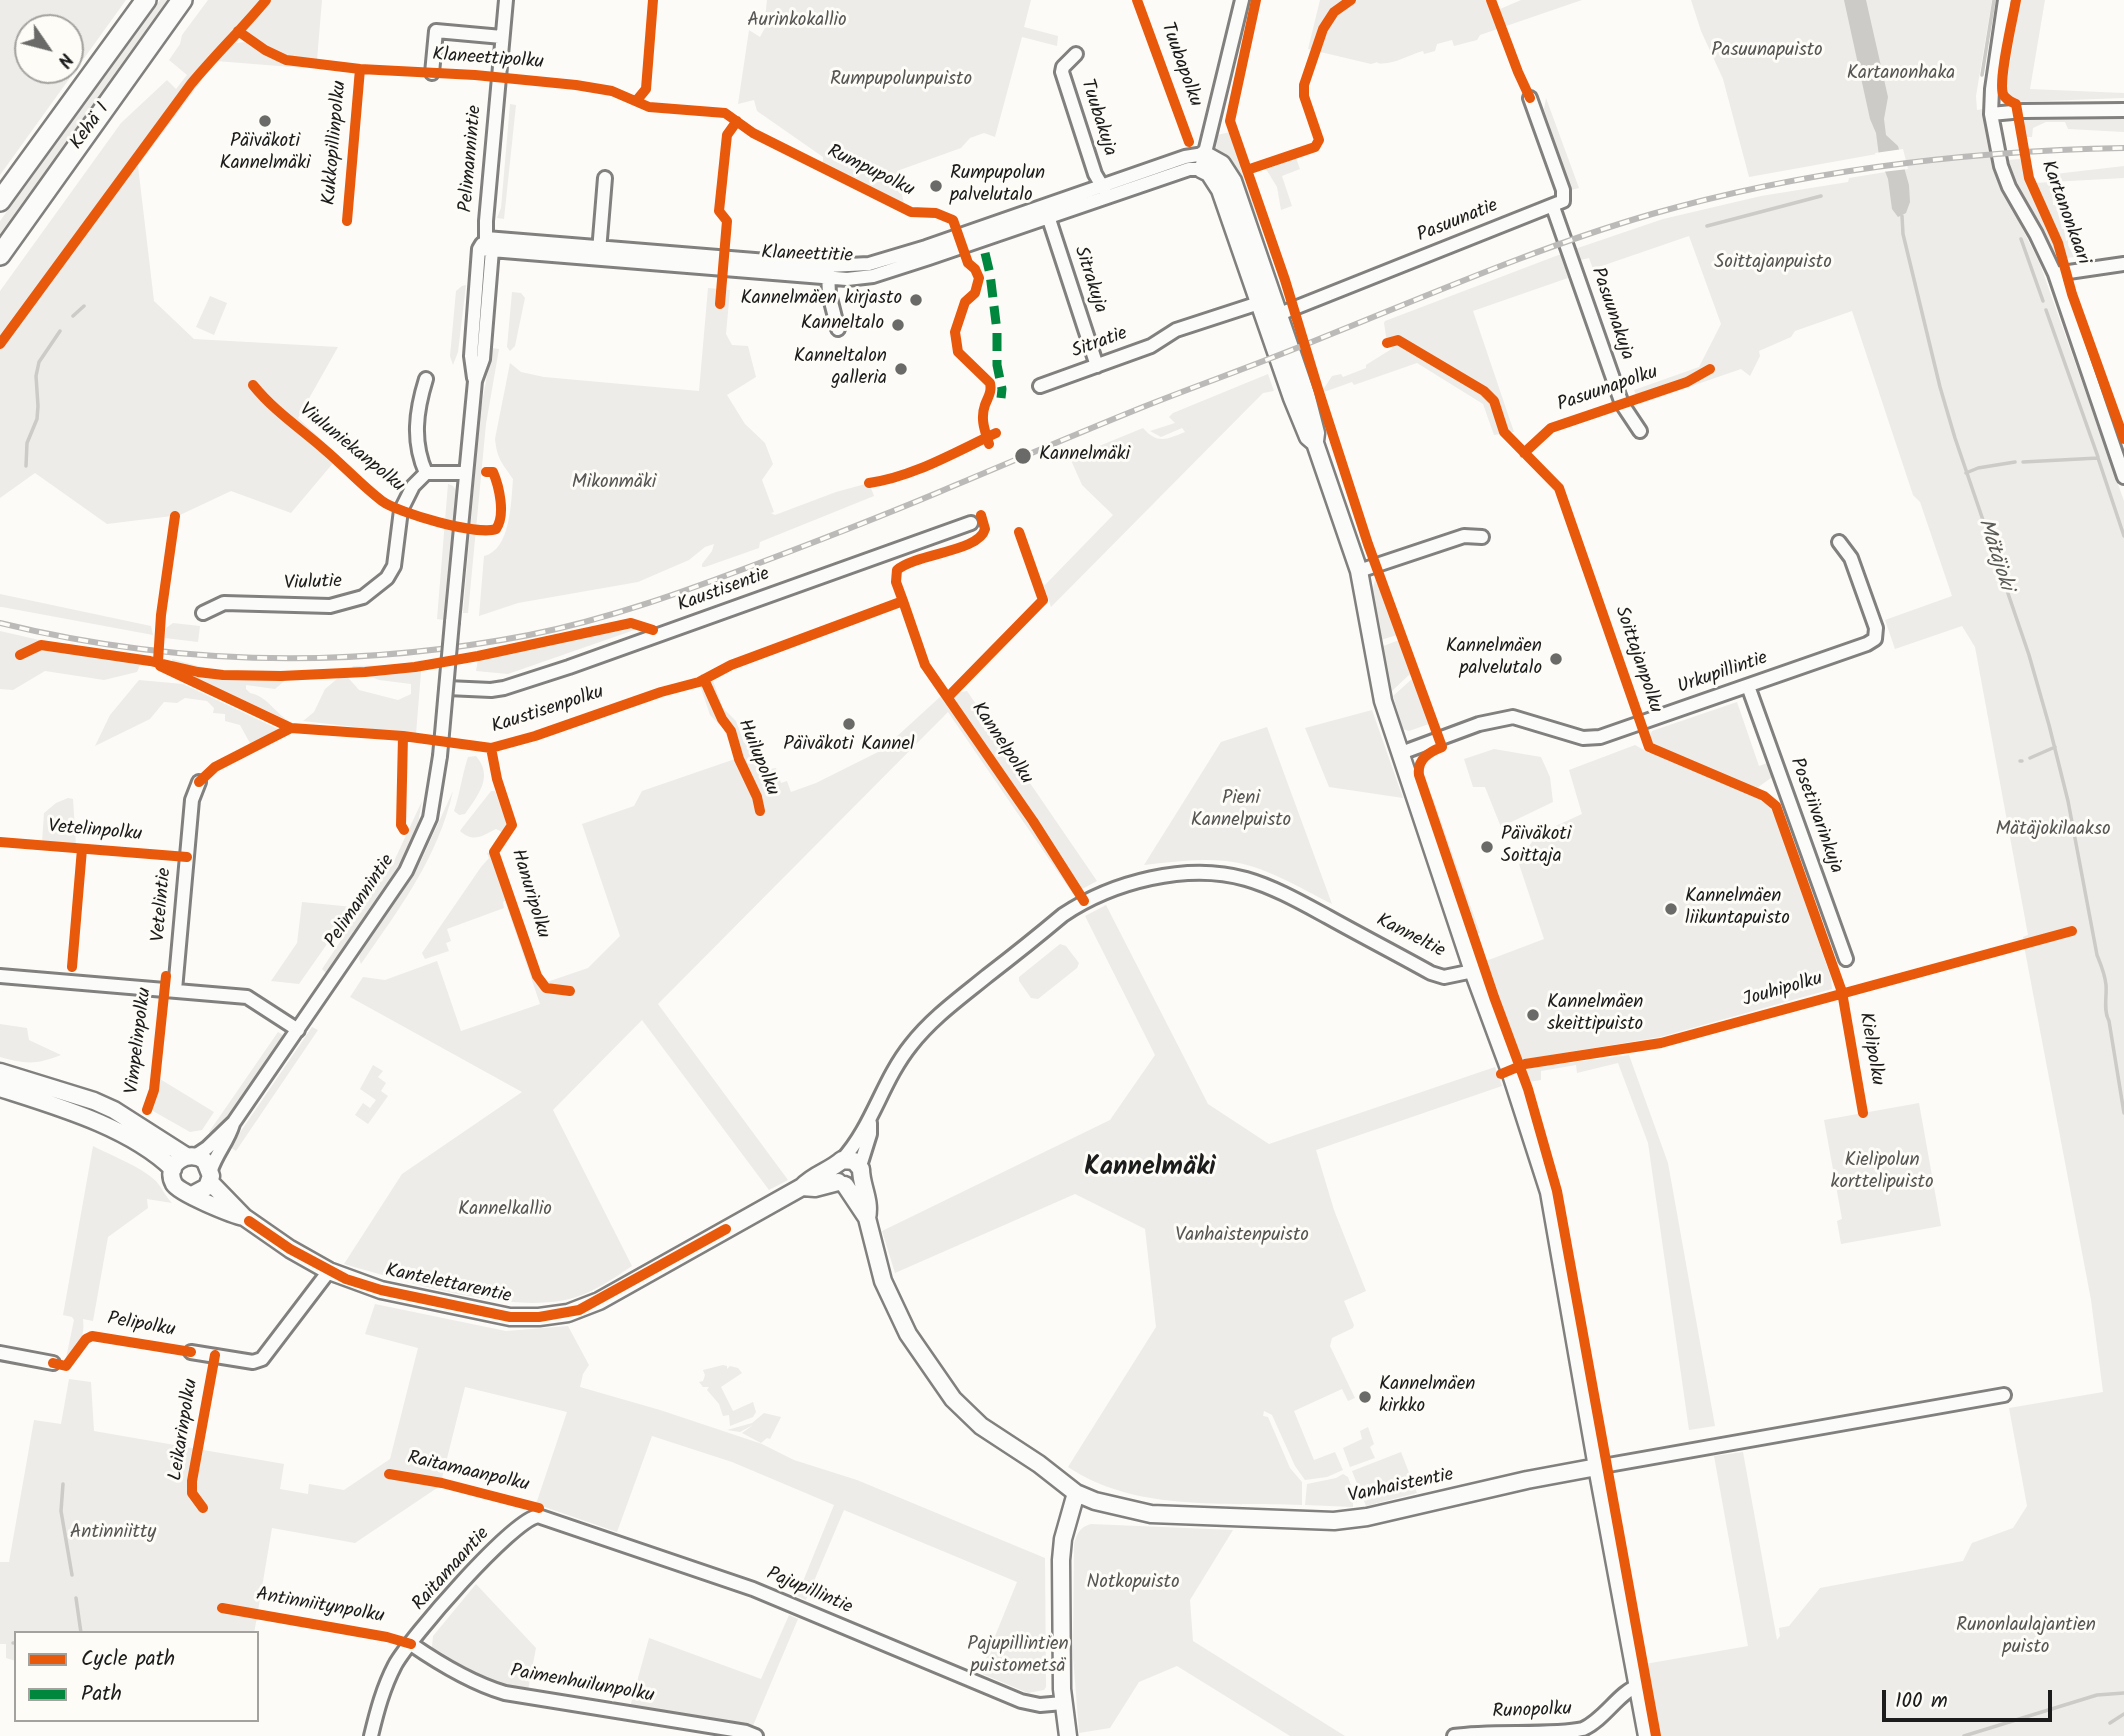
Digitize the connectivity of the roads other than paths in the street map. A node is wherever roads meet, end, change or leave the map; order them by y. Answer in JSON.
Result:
{"nodes":[{"id":1,"x":146,"y":0,"type":"edge"},
{"id":2,"x":182,"y":0,"type":"edge"},
{"id":3,"x":506,"y":0,"type":"edge"},
{"id":4,"x":1242,"y":0,"type":"edge"},
{"id":5,"x":2005,"y":0,"type":"edge"},
{"id":6,"x":502,"y":37,"type":"junction"},
{"id":7,"x":1076,"y":54,"type":"dead end"},
{"id":8,"x":432,"y":73,"type":"dead end"},
{"id":9,"x":1530,"y":98,"type":"dead end"},
{"id":10,"x":2124,"y":110,"type":"edge"},
{"id":11,"x":1991,"y":114,"type":"junction"},
{"id":12,"x":1202,"y":161,"type":"junction"},
{"id":13,"x":605,"y":178,"type":"dead end"},
{"id":14,"x":1105,"y":191,"type":"junction"},
{"id":15,"x":0,"y":201,"type":"edge"},
{"id":16,"x":1553,"y":206,"type":"junction"},
{"id":17,"x":1047,"y":212,"type":"junction"},
{"id":18,"x":486,"y":246,"type":"junction"},
{"id":19,"x":599,"y":252,"type":"junction"},
{"id":20,"x":0,"y":255,"type":"edge"},
{"id":21,"x":2124,"y":264,"type":"edge"},
{"id":22,"x":828,"y":272,"type":"junction"},
{"id":23,"x":2055,"y":274,"type":"junction"},
{"id":24,"x":1266,"y":301,"type":"junction"},
{"id":25,"x":1272,"y":317,"type":"junction"},
{"id":26,"x":838,"y":329,"type":"dead end"},
{"id":27,"x":1097,"y":366,"type":"junction"},
{"id":28,"x":426,"y":379,"type":"dead end"},
{"id":29,"x":1041,"y":386,"type":"dead end"},
{"id":30,"x":1640,"y":431,"type":"dead end"},
{"id":31,"x":426,"y":473,"type":"junction"},
{"id":32,"x":466,"y":473,"type":"junction"},
{"id":33,"x":2124,"y":477,"type":"edge"},
{"id":34,"x":971,"y":523,"type":"dead end"},
{"id":35,"x":1482,"y":537,"type":"dead end"},
{"id":36,"x":1839,"y":542,"type":"dead end"},
{"id":37,"x":1359,"y":572,"type":"junction"},
{"id":38,"x":203,"y":613,"type":"dead end"},
{"id":39,"x":1748,"y":686,"type":"junction"},
{"id":40,"x":447,"y":688,"type":"junction"},
{"id":41,"x":1401,"y":753,"type":"junction"},
{"id":42,"x":199,"y":782,"type":"dead end"},
{"id":43,"x":1846,"y":959,"type":"dead end"},
{"id":44,"x":1473,"y":971,"type":"junction"},
{"id":45,"x":0,"y":976,"type":"edge"},
{"id":46,"x":174,"y":990,"type":"junction"},
{"id":47,"x":298,"y":1030,"type":"junction"},
{"id":48,"x":0,"y":1072,"type":"edge"},
{"id":49,"x":0,"y":1088,"type":"edge"},
{"id":50,"x":234,"y":1122,"type":"junction"},
{"id":51,"x":870,"y":1123,"type":"junction"},
{"id":52,"x":191,"y":1156,"type":"junction"},
{"id":53,"x":173,"y":1169,"type":"junction"},
{"id":54,"x":860,"y":1172,"type":"junction"},
{"id":55,"x":840,"y":1173,"type":"junction"},
{"id":56,"x":211,"y":1176,"type":"junction"},
{"id":57,"x":192,"y":1195,"type":"junction"},
{"id":58,"x":244,"y":1217,"type":"junction"},
{"id":59,"x":867,"y":1218,"type":"junction"},
{"id":60,"x":329,"y":1271,"type":"junction"},
{"id":61,"x":191,"y":1352,"type":"dead end"},
{"id":62,"x":0,"y":1353,"type":"edge"},
{"id":63,"x":52,"y":1363,"type":"dead end"},
{"id":64,"x":2004,"y":1395,"type":"dead end"},
{"id":65,"x":1597,"y":1467,"type":"junction"},
{"id":66,"x":1076,"y":1493,"type":"junction"},
{"id":67,"x":538,"y":1516,"type":"joint"},
{"id":68,"x":411,"y":1644,"type":"junction"},
{"id":69,"x":1637,"y":1686,"type":"junction"},
{"id":70,"x":1063,"y":1703,"type":"junction"},
{"id":71,"x":372,"y":1736,"type":"edge"},
{"id":72,"x":756,"y":1736,"type":"edge"},
{"id":73,"x":1068,"y":1736,"type":"edge"},
{"id":74,"x":1454,"y":1736,"type":"edge"},
{"id":75,"x":1647,"y":1736,"type":"edge"}],
"edges":[{"from":1,"to":15,"type":"highway","name":"Kehä I"},
{"from":2,"to":20,"type":"highway","name":"Kehä I"},
{"from":3,"to":6,"type":"street","name":"Pelimannintie"},
{"from":4,"to":12,"type":"street"},
{"from":5,"to":11,"type":"street","name":"Kartanonkaari"},
{"from":6,"to":8,"type":"street"},
{"from":6,"to":18,"type":"street","name":"Pelimannintie"},
{"from":7,"to":14,"type":"street","name":"Tuubakuja"},
{"from":9,"to":16,"type":"street"},
{"from":10,"to":11,"type":"street"},
{"from":11,"to":23,"type":"street","name":"Kartanonkaari"},
{"from":12,"to":14,"type":"street","name":"Klaneettitie"},
{"from":12,"to":24,"type":"main road"},
{"from":13,"to":19,"type":"street"},
{"from":14,"to":17,"type":"street","name":"Klaneettitie"},
{"from":16,"to":25,"type":"street","name":"Pasuunatie"},
{"from":16,"to":30,"type":"street","name":"Pasuunakuja"},
{"from":17,"to":22,"type":"street","name":"Klaneettitie"},
{"from":17,"to":27,"type":"street","name":"Sitrakuja"},
{"from":18,"to":19,"type":"street","name":"Klaneettitie"},
{"from":18,"to":32,"type":"street","name":"Pelimannintie"},
{"from":19,"to":22,"type":"street","name":"Klaneettitie"},
{"from":21,"to":23,"type":"street"},
{"from":22,"to":26,"type":"street"},
{"from":23,"to":33,"type":"street","name":"Kartanonkaari"},
{"from":24,"to":25,"type":"main road"},
{"from":24,"to":27,"type":"street","name":"Sitratie"},
{"from":25,"to":37,"type":"main road"},
{"from":27,"to":29,"type":"street","name":"Sitratie"},
{"from":28,"to":31,"type":"street"},
{"from":31,"to":32,"type":"street"},
{"from":31,"to":38,"type":"street","name":"Viulutie"},
{"from":32,"to":40,"type":"street","name":"Pelimannintie","bridge":true},
{"from":34,"to":40,"type":"street","name":"Kaustisentie"},
{"from":35,"to":37,"type":"street"},
{"from":36,"to":39,"type":"street","name":"Urkupillintie"},
{"from":37,"to":41,"type":"main road"},
{"from":39,"to":41,"type":"street","name":"Urkupillintie"},
{"from":39,"to":43,"type":"street","name":"Posetiivarinkuja"},
{"from":40,"to":47,"type":"street","name":"Pelimannintie","bridge":true},
{"from":41,"to":44,"type":"main road"},
{"from":42,"to":46,"type":"street","name":"Vetelintie"},
{"from":44,"to":51,"type":"street","name":"Kanneltie"},
{"from":44,"to":65,"type":"main road"},
{"from":45,"to":46,"type":"street"},
{"from":46,"to":47,"type":"street"},
{"from":47,"to":50,"type":"street","name":"Pelimannintie"},
{"from":48,"to":52,"type":"main road"},
{"from":49,"to":53,"type":"main road"},
{"from":50,"to":52,"type":"street","name":"Pelimannintie"},
{"from":50,"to":56,"type":"street","name":"Pelimannintie"},
{"from":51,"to":54,"type":"street","name":"Kanneltie"},
{"from":51,"to":55,"type":"street","name":"Kanneltie"},
{"from":52,"to":53,"type":"main road"},
{"from":52,"to":56,"type":"main road"},
{"from":53,"to":57,"type":"main road"},
{"from":54,"to":55,"type":"main road"},
{"from":54,"to":55,"type":"main road","name":"Kantelettarentie"},
{"from":54,"to":59,"type":"main road","name":"Vanhaistentie"},
{"from":55,"to":59,"type":"main road","name":"Vanhaistentie"},
{"from":55,"to":60,"type":"main road","name":"Kantelettarentie"},
{"from":56,"to":57,"type":"main road"},
{"from":56,"to":58,"type":"main road","name":"Kantelettarentie"},
{"from":57,"to":58,"type":"main road","name":"Kantelettarentie"},
{"from":58,"to":60,"type":"main road","name":"Kantelettarentie"},
{"from":59,"to":66,"type":"main road","name":"Vanhaistentie"},
{"from":60,"to":61,"type":"street"},
{"from":62,"to":63,"type":"street"},
{"from":64,"to":65,"type":"street","name":"Vanhaistentie"},
{"from":65,"to":66,"type":"main road","name":"Vanhaistentie"},
{"from":65,"to":69,"type":"main road"},
{"from":66,"to":70,"type":"main road"},
{"from":67,"to":68,"type":"street","name":"Raitamaantie"},
{"from":67,"to":70,"type":"street","name":"Pajupillintie"},
{"from":68,"to":71,"type":"street","name":"Raitamaantie"},
{"from":68,"to":72,"type":"street","name":"Paimenhuilunpolku"},
{"from":69,"to":74,"type":"street","name":"Runopolku"},
{"from":69,"to":75,"type":"main road"},
{"from":70,"to":73,"type":"main road"}]}
